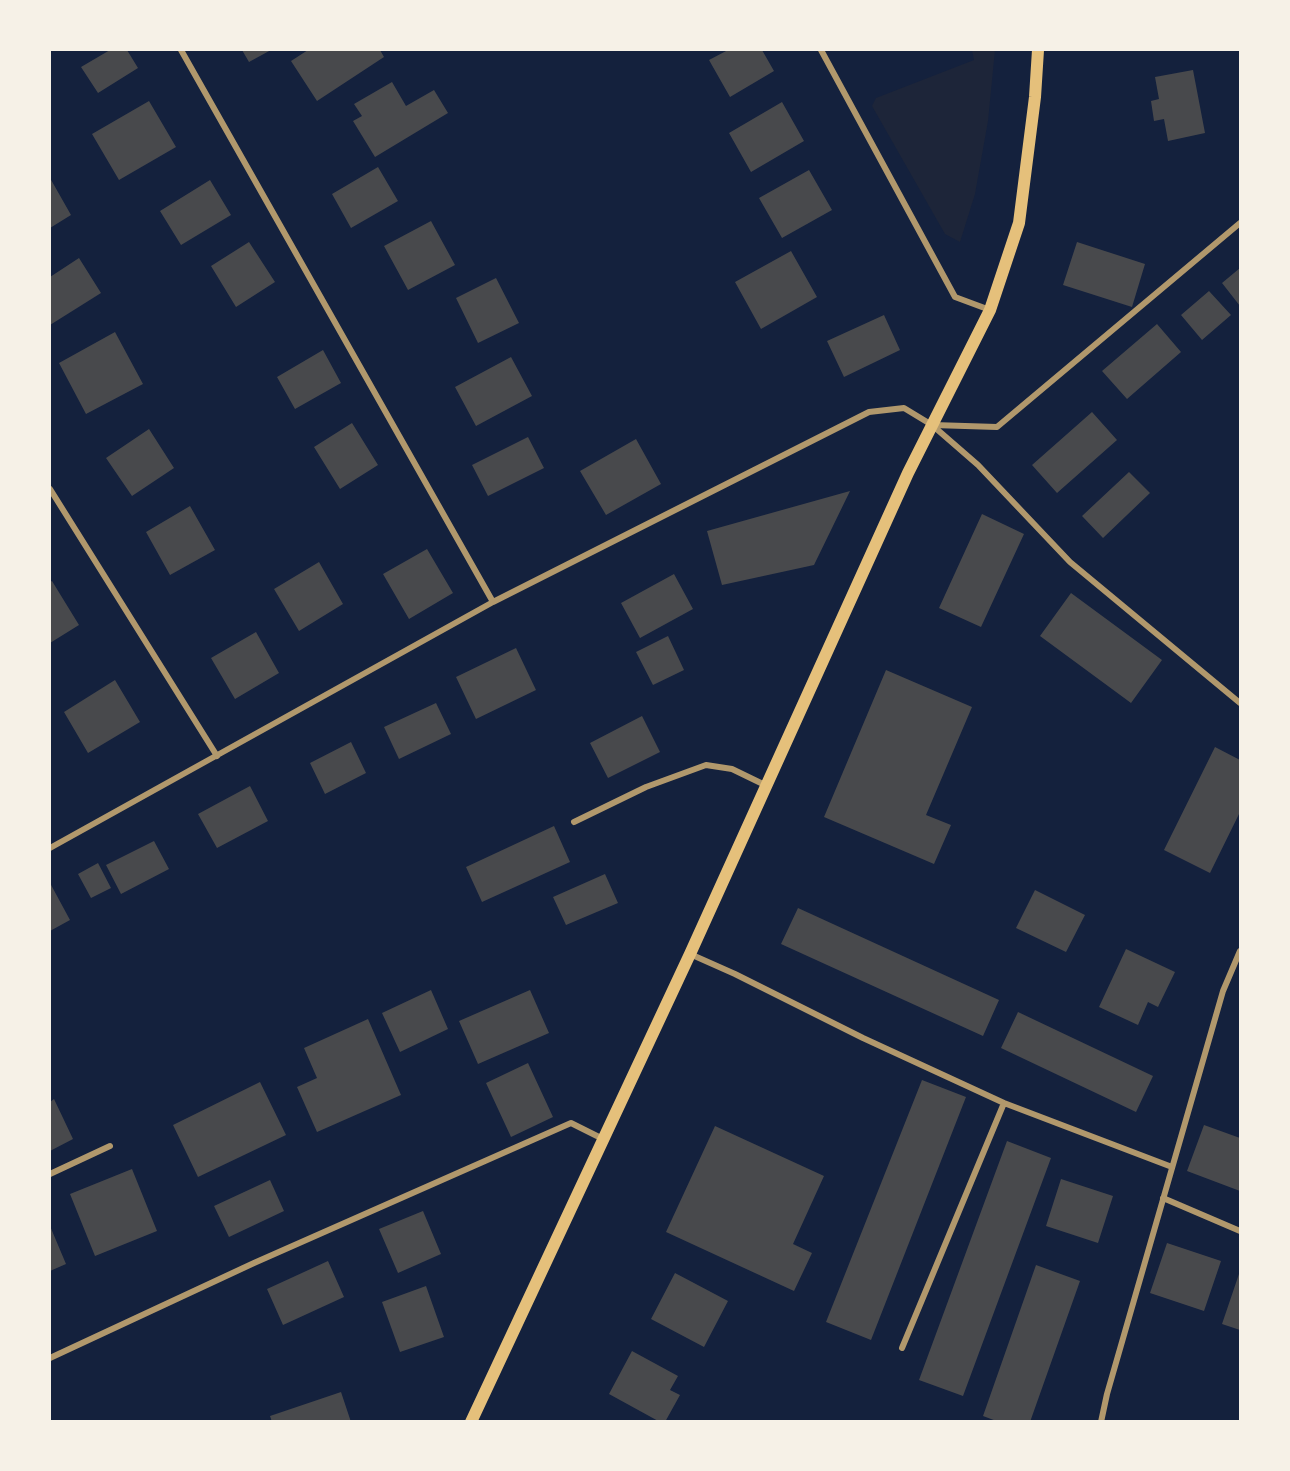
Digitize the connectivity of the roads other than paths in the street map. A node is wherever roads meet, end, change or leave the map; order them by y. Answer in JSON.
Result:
{"nodes":[{"id":1,"x":181,"y":50,"type":"edge"},
{"id":2,"x":821,"y":50,"type":"edge"},
{"id":3,"x":1038,"y":50,"type":"edge"},
{"id":4,"x":1240,"y":223,"type":"edge"},
{"id":5,"x":990,"y":310,"type":"junction"},
{"id":6,"x":932,"y":425,"type":"junction"},
{"id":7,"x":50,"y":489,"type":"edge"},
{"id":8,"x":493,"y":602,"type":"junction"},
{"id":9,"x":1240,"y":703,"type":"edge"},
{"id":10,"x":217,"y":756,"type":"junction"},
{"id":11,"x":765,"y":785,"type":"junction"},
{"id":12,"x":574,"y":822,"type":"dead end"},
{"id":13,"x":50,"y":848,"type":"edge"},
{"id":14,"x":1240,"y":951,"type":"edge"},
{"id":15,"x":690,"y":954,"type":"junction"},
{"id":16,"x":1004,"y":1103,"type":"junction"},
{"id":17,"x":603,"y":1139,"type":"junction"},
{"id":18,"x":110,"y":1146,"type":"dead end"},
{"id":19,"x":1172,"y":1167,"type":"junction"},
{"id":20,"x":50,"y":1174,"type":"edge"},
{"id":21,"x":1163,"y":1198,"type":"junction"},
{"id":22,"x":1240,"y":1231,"type":"edge"},
{"id":23,"x":902,"y":1348,"type":"dead end"},
{"id":24,"x":50,"y":1358,"type":"edge"},
{"id":25,"x":471,"y":1422,"type":"edge"},
{"id":26,"x":1101,"y":1422,"type":"edge"}],
"edges":[{"from":1,"to":8,"type":"street"},
{"from":2,"to":5,"type":"street"},
{"from":3,"to":5,"type":"main road"},
{"from":4,"to":6,"type":"street"},
{"from":5,"to":6,"type":"main road"},
{"from":6,"to":8,"type":"street"},
{"from":6,"to":9,"type":"street"},
{"from":6,"to":11,"type":"main road"},
{"from":7,"to":10,"type":"street"},
{"from":8,"to":10,"type":"street"},
{"from":10,"to":13,"type":"street"},
{"from":11,"to":12,"type":"street"},
{"from":11,"to":15,"type":"main road"},
{"from":14,"to":19,"type":"street"},
{"from":15,"to":16,"type":"street"},
{"from":15,"to":17,"type":"main road"},
{"from":16,"to":19,"type":"street"},
{"from":16,"to":23,"type":"street"},
{"from":17,"to":24,"type":"street"},
{"from":17,"to":25,"type":"main road"},
{"from":18,"to":20,"type":"street"},
{"from":19,"to":21,"type":"street"},
{"from":21,"to":22,"type":"street"},
{"from":21,"to":26,"type":"street"}]}
